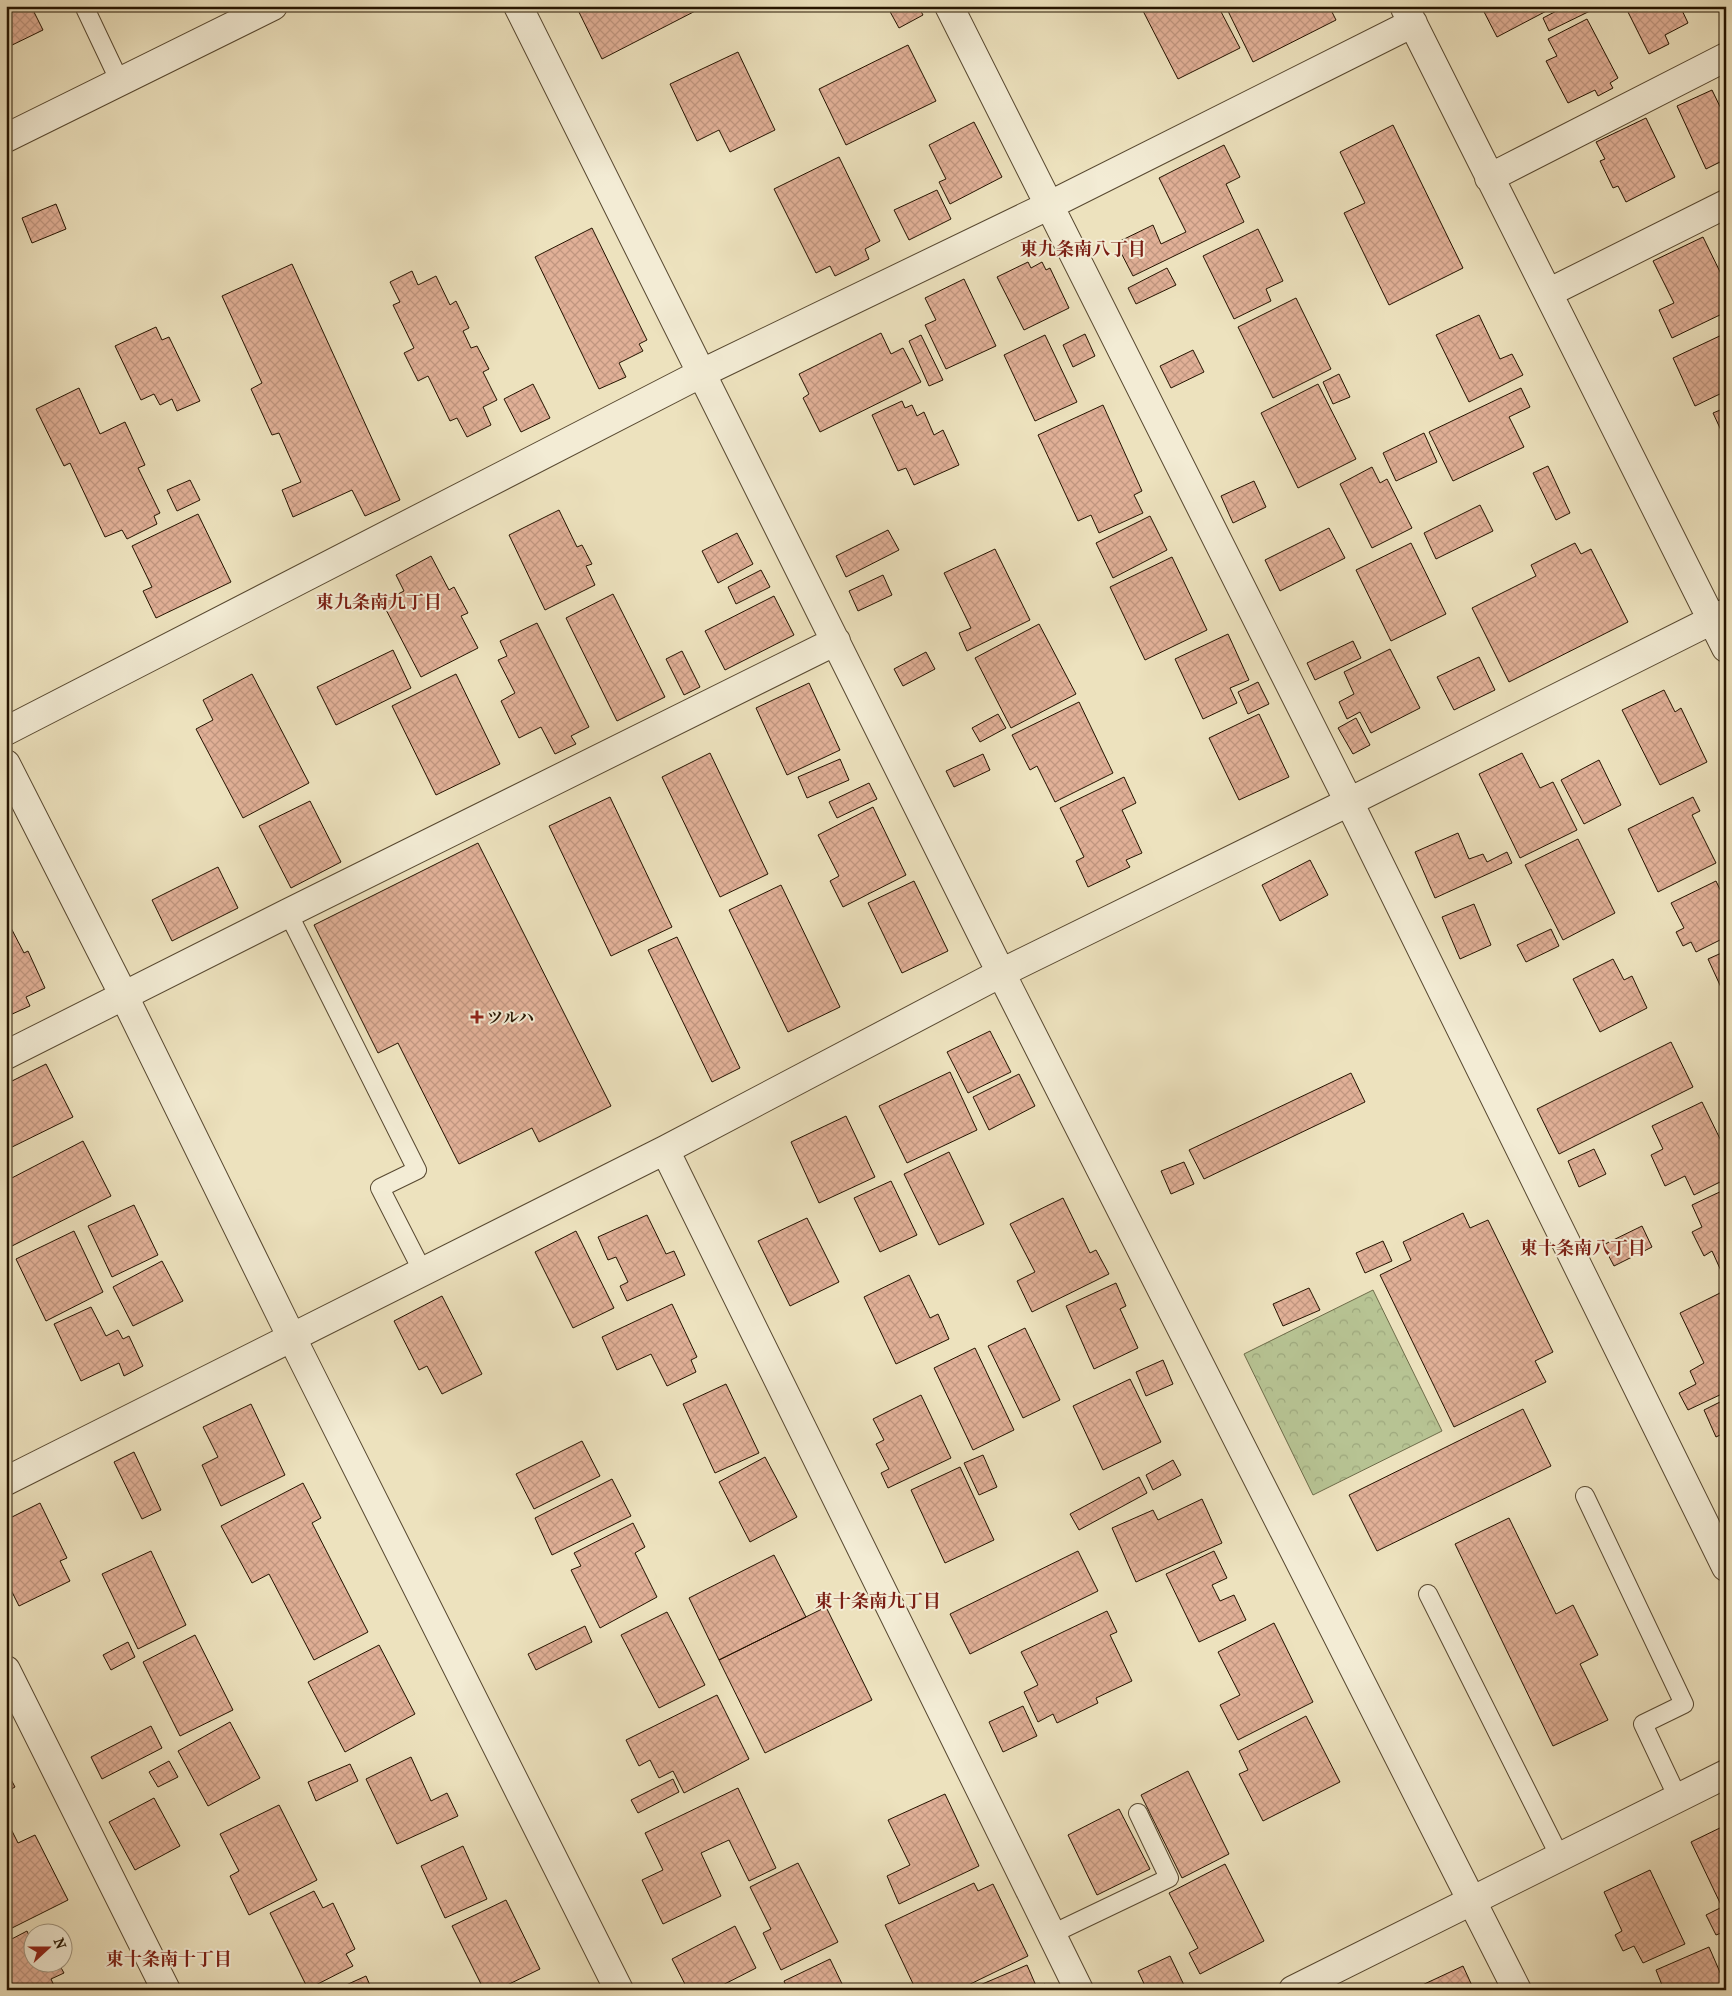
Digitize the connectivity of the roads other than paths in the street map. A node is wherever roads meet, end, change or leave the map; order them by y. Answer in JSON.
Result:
{"nodes":[{"id":1,"x":84,"y":6,"type":"edge"},
{"id":2,"x":273,"y":6,"type":"edge"},
{"id":3,"x":518,"y":6,"type":"edge"},
{"id":4,"x":949,"y":6,"type":"edge"},
{"id":5,"x":1408,"y":15,"type":"edge"},
{"id":6,"x":1726,"y":57,"type":"edge"},
{"id":7,"x":120,"y":82,"type":"junction"},
{"id":8,"x":6,"y":138,"type":"edge"},
{"id":9,"x":1489,"y":178,"type":"junction"},
{"id":10,"x":1726,"y":204,"type":"edge"},
{"id":11,"x":1050,"y":205,"type":"junction"},
{"id":12,"x":1548,"y":293,"type":"junction"},
{"id":13,"x":702,"y":373,"type":"junction"},
{"id":14,"x":1719,"y":616,"type":"edge"},
{"id":15,"x":836,"y":641,"type":"junction"},
{"id":16,"x":1726,"y":648,"type":"edge"},
{"id":17,"x":6,"y":731,"type":"edge"},
{"id":18,"x":7,"y":766,"type":"edge"},
{"id":19,"x":1349,"y":802,"type":"junction"},
{"id":20,"x":288,"y":913,"type":"junction"},
{"id":21,"x":1001,"y":973,"type":"junction"},
{"id":22,"x":124,"y":996,"type":"junction"},
{"id":23,"x":6,"y":1055,"type":"edge"},
{"id":24,"x":665,"y":1150,"type":"junction"},
{"id":25,"x":423,"y":1272,"type":"junction"},
{"id":26,"x":292,"y":1338,"type":"junction"},
{"id":27,"x":6,"y":1481,"type":"edge"},
{"id":28,"x":1585,"y":1496,"type":"dead end"},
{"id":29,"x":1726,"y":1567,"type":"edge"},
{"id":30,"x":1428,"y":1594,"type":"dead end"},
{"id":31,"x":6,"y":1670,"type":"edge"},
{"id":32,"x":1726,"y":1774,"type":"edge"},
{"id":33,"x":1678,"y":1798,"type":"junction"},
{"id":34,"x":1138,"y":1813,"type":"dead end"},
{"id":35,"x":1560,"y":1857,"type":"junction"},
{"id":36,"x":1472,"y":1901,"type":"junction"},
{"id":37,"x":1052,"y":1934,"type":"junction"},
{"id":38,"x":166,"y":1990,"type":"edge"},
{"id":39,"x":619,"y":1990,"type":"edge"},
{"id":40,"x":1079,"y":1990,"type":"edge"},
{"id":41,"x":1293,"y":1990,"type":"edge"},
{"id":42,"x":1517,"y":1990,"type":"edge"}],
"edges":[{"from":1,"to":7,"type":"lane"},
{"from":2,"to":7,"type":"street"},
{"from":3,"to":13,"type":"street"},
{"from":4,"to":11,"type":"street"},
{"from":5,"to":9,"type":"street"},
{"from":5,"to":11,"type":"street"},
{"from":6,"to":9,"type":"street"},
{"from":7,"to":8,"type":"street"},
{"from":9,"to":12,"type":"street"},
{"from":10,"to":12,"type":"street"},
{"from":11,"to":13,"type":"street"},
{"from":11,"to":19,"type":"street"},
{"from":12,"to":14,"type":"street"},
{"from":13,"to":15,"type":"street"},
{"from":13,"to":17,"type":"street"},
{"from":14,"to":16,"type":"street"},
{"from":14,"to":19,"type":"street"},
{"from":15,"to":20,"type":"street"},
{"from":15,"to":21,"type":"street"},
{"from":18,"to":22,"type":"street"},
{"from":19,"to":21,"type":"street"},
{"from":19,"to":29,"type":"street"},
{"from":20,"to":22,"type":"street"},
{"from":20,"to":25,"type":"lane"},
{"from":21,"to":24,"type":"street"},
{"from":21,"to":36,"type":"street"},
{"from":22,"to":23,"type":"street"},
{"from":22,"to":26,"type":"street"},
{"from":24,"to":25,"type":"street"},
{"from":24,"to":37,"type":"street"},
{"from":25,"to":26,"type":"street"},
{"from":26,"to":27,"type":"street"},
{"from":26,"to":39,"type":"street"},
{"from":28,"to":33,"type":"lane"},
{"from":30,"to":35,"type":"lane"},
{"from":31,"to":38,"type":"street"},
{"from":32,"to":33,"type":"street"},
{"from":33,"to":35,"type":"street"},
{"from":34,"to":37,"type":"lane"},
{"from":35,"to":36,"type":"street"},
{"from":36,"to":41,"type":"street"},
{"from":36,"to":42,"type":"street"},
{"from":37,"to":40,"type":"street"}]}
